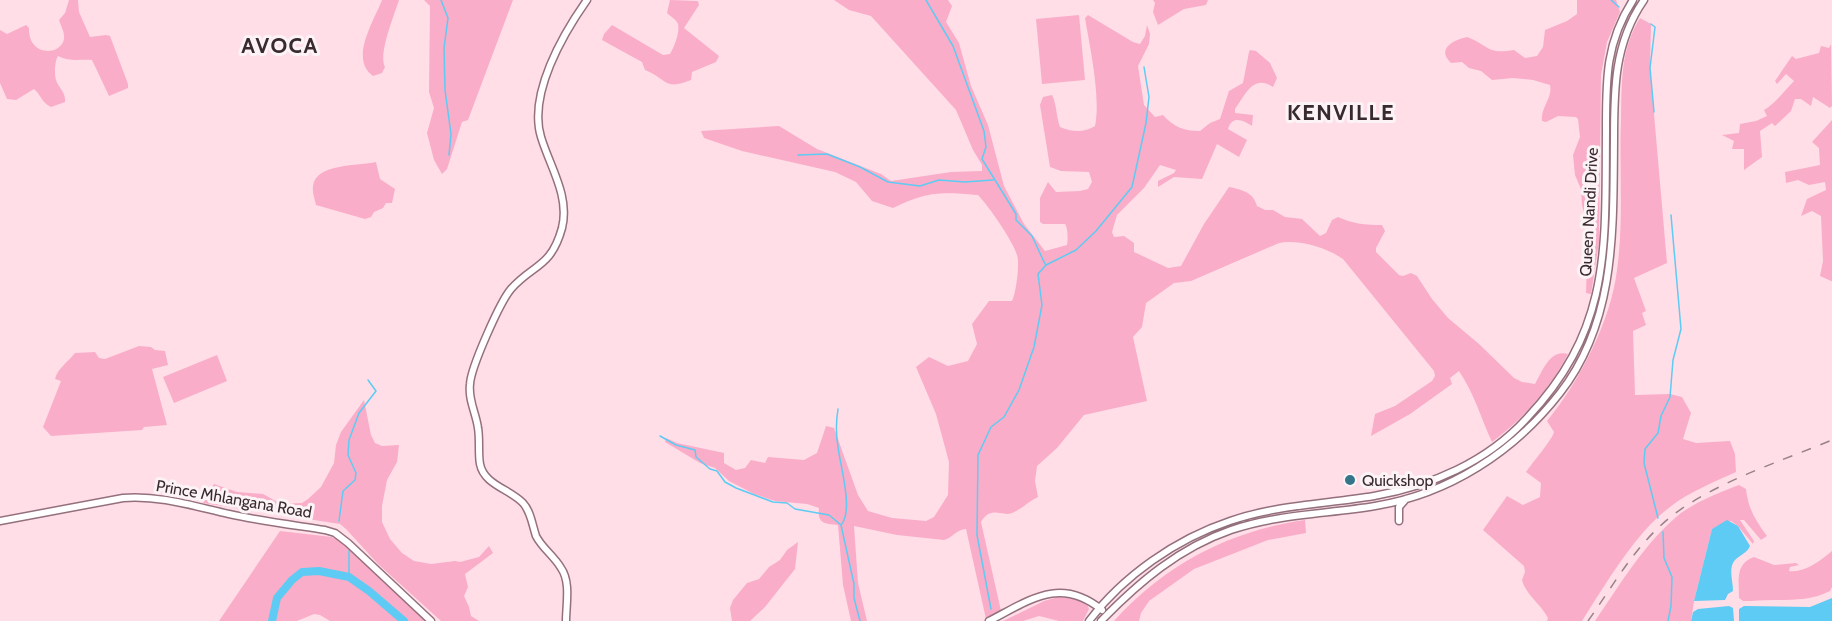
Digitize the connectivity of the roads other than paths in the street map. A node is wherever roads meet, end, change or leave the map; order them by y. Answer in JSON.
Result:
{"nodes":[{"id":1,"x":587,"y":0,"type":"edge"},
{"id":2,"x":1633,"y":0,"type":"edge"},
{"id":3,"x":1643,"y":1,"type":"edge"},
{"id":4,"x":1407,"y":499,"type":"junction"},
{"id":5,"x":0,"y":521,"type":"edge"},
{"id":6,"x":1399,"y":521,"type":"dead end"},
{"id":7,"x":1099,"y":608,"type":"junction"},
{"id":8,"x":1107,"y":615,"type":"junction"},
{"id":9,"x":431,"y":621,"type":"edge"},
{"id":10,"x":566,"y":621,"type":"edge"},
{"id":11,"x":989,"y":621,"type":"edge"},
{"id":12,"x":1089,"y":621,"type":"edge"},
{"id":13,"x":1101,"y":621,"type":"edge"}],
"edges":[{"from":1,"to":10,"type":"main road"},
{"from":2,"to":7,"type":"main road","name":"Queen Nandi Drive"},
{"from":3,"to":4,"type":"main road","name":"Queen Nandi Drive"},
{"from":4,"to":6,"type":"main road"},
{"from":4,"to":8,"type":"main road","name":"Queen Nandi Drive"},
{"from":5,"to":9,"type":"main road","name":"Prince Mhlangana Road"},
{"from":7,"to":8,"type":"main road"},
{"from":7,"to":11,"type":"main road"},
{"from":7,"to":12,"type":"main road","name":"Queen Nandi Drive"},
{"from":8,"to":13,"type":"main road","name":"Queen Nandi Drive"}]}
